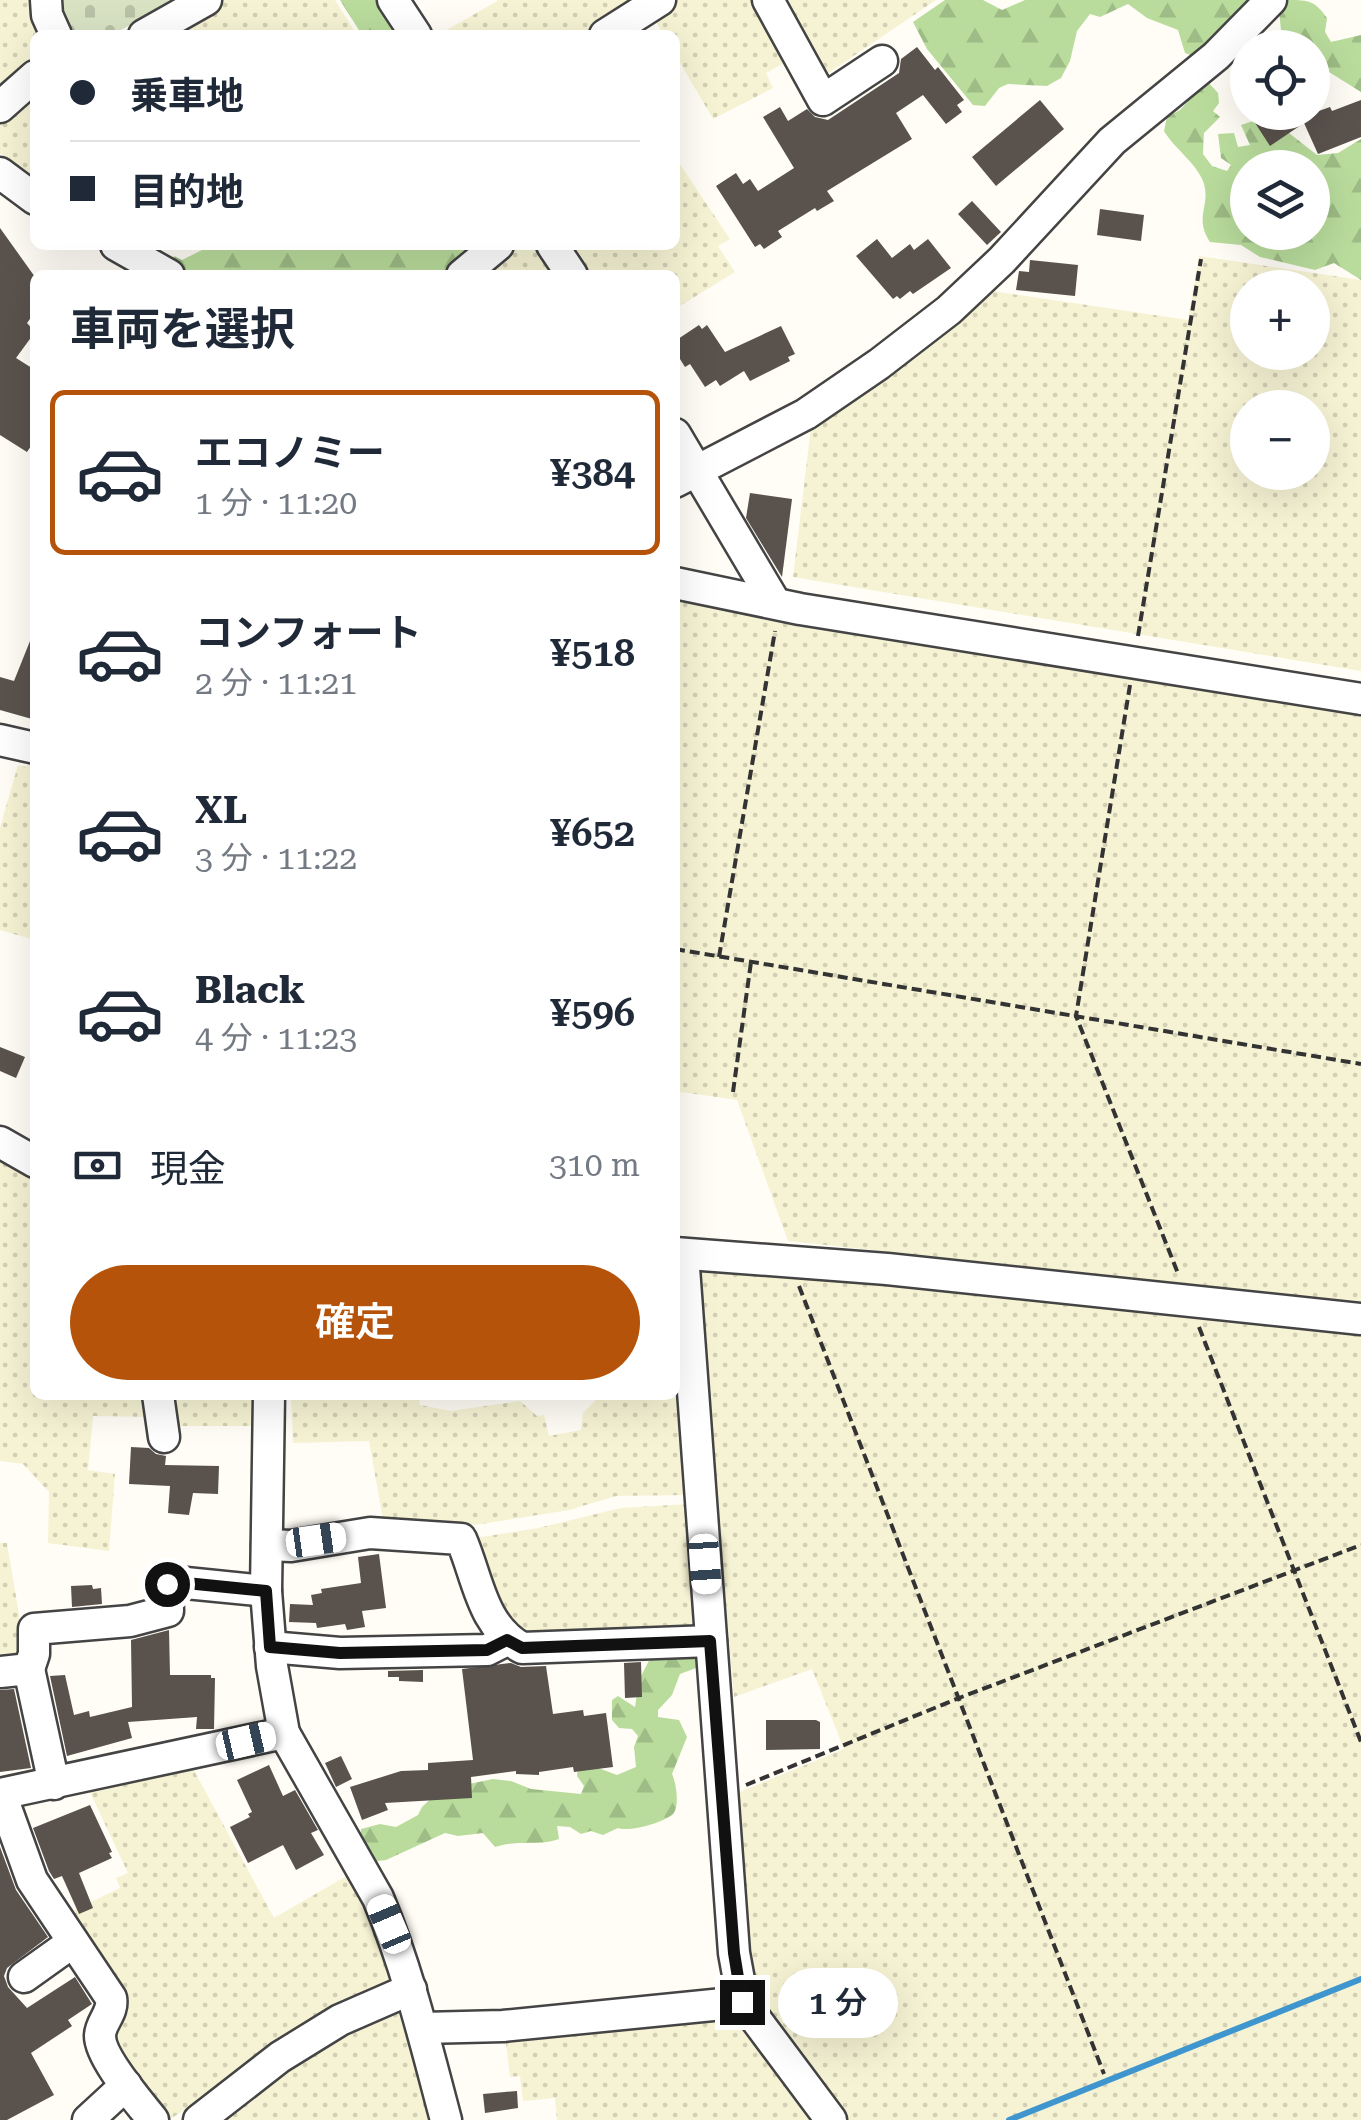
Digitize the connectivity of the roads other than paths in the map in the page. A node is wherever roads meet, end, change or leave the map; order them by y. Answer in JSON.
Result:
{"nodes":[{"id":1,"x":46,"y":0,"type":"edge"},
{"id":2,"x":206,"y":0,"type":"edge"},
{"id":3,"x":393,"y":0,"type":"edge"},
{"id":4,"x":660,"y":0,"type":"edge"},
{"id":5,"x":768,"y":0,"type":"edge"},
{"id":6,"x":1271,"y":0,"type":"edge"},
{"id":7,"x":54,"y":30,"type":"edge"},
{"id":8,"x":153,"y":30,"type":"edge"},
{"id":9,"x":413,"y":30,"type":"edge"},
{"id":10,"x":612,"y":30,"type":"edge"},
{"id":11,"x":882,"y":61,"type":"dead end"},
{"id":12,"x":30,"y":80,"type":"edge"},
{"id":13,"x":0,"y":107,"type":"edge"},
{"id":14,"x":0,"y":173,"type":"edge"},
{"id":15,"x":30,"y":195,"type":"edge"},
{"id":16,"x":125,"y":250,"type":"edge"},
{"id":17,"x":492,"y":250,"type":"edge"},
{"id":18,"x":159,"y":270,"type":"edge"},
{"id":19,"x":468,"y":270,"type":"edge"},
{"id":20,"x":680,"y":452,"type":"edge"},
{"id":21,"x":687,"y":476,"type":"edge"},
{"id":22,"x":680,"y":584,"type":"edge"},
{"id":23,"x":777,"y":602,"type":"junction"},
{"id":24,"x":1361,"y":699,"type":"edge"},
{"id":25,"x":0,"y":740,"type":"edge"},
{"id":26,"x":30,"y":747,"type":"edge"},
{"id":27,"x":0,"y":1142,"type":"edge"},
{"id":28,"x":30,"y":1159,"type":"edge"},
{"id":29,"x":680,"y":1254,"type":"edge"},
{"id":30,"x":680,"y":1266,"type":"edge"},
{"id":31,"x":1361,"y":1319,"type":"edge"},
{"id":32,"x":159,"y":1400,"type":"edge"},
{"id":33,"x":269,"y":1400,"type":"edge"},
{"id":34,"x":164,"y":1437,"type":"dead end"},
{"id":35,"x":267,"y":1545,"type":"junction"},
{"id":36,"x":266,"y":1591,"type":"junction"},
{"id":37,"x":507,"y":1640,"type":"junction"},
{"id":38,"x":710,"y":1641,"type":"junction"},
{"id":39,"x":270,"y":1647,"type":"junction"},
{"id":40,"x":14,"y":1671,"type":"edge"},
{"id":41,"x":284,"y":1733,"type":"junction"},
{"id":42,"x":54,"y":1784,"type":"junction"},
{"id":43,"x":0,"y":1794,"type":"edge"},
{"id":44,"x":74,"y":1942,"type":"junction"},
{"id":45,"x":24,"y":1978,"type":"dead end"},
{"id":46,"x":412,"y":1988,"type":"junction"},
{"id":47,"x":742,"y":2002,"type":"junction"},
{"id":48,"x":423,"y":2028,"type":"junction"},
{"id":49,"x":126,"y":2085,"type":"junction"},
{"id":50,"x":210,"y":2117,"type":"edge"},
{"id":51,"x":88,"y":2120,"type":"edge"},
{"id":52,"x":154,"y":2120,"type":"edge"},
{"id":53,"x":446,"y":2120,"type":"edge"},
{"id":54,"x":831,"y":2120,"type":"edge"}],
"edges":[{"from":1,"to":7,"type":"street"},
{"from":2,"to":8,"type":"street"},
{"from":3,"to":9,"type":"street"},
{"from":4,"to":10,"type":"street"},
{"from":5,"to":11,"type":"street"},
{"from":6,"to":21,"type":"street"},
{"from":12,"to":13,"type":"street"},
{"from":14,"to":15,"type":"street"},
{"from":16,"to":18,"type":"street"},
{"from":17,"to":19,"type":"street"},
{"from":20,"to":21,"type":"street"},
{"from":21,"to":23,"type":"street"},
{"from":22,"to":23,"type":"street"},
{"from":23,"to":24,"type":"street"},
{"from":25,"to":26,"type":"street"},
{"from":27,"to":28,"type":"street"},
{"from":29,"to":31,"type":"street"},
{"from":30,"to":38,"type":"street"},
{"from":32,"to":34,"type":"street"},
{"from":33,"to":35,"type":"street"},
{"from":35,"to":36,"type":"street"},
{"from":35,"to":37,"type":"street"},
{"from":36,"to":39,"type":"street"},
{"from":36,"to":40,"type":"street"},
{"from":37,"to":38,"type":"street"},
{"from":37,"to":39,"type":"street"},
{"from":38,"to":47,"type":"street"},
{"from":39,"to":41,"type":"street"},
{"from":40,"to":42,"type":"street"},
{"from":41,"to":42,"type":"street"},
{"from":41,"to":46,"type":"street"},
{"from":42,"to":43,"type":"street"},
{"from":43,"to":44,"type":"street"},
{"from":44,"to":45,"type":"street"},
{"from":44,"to":49,"type":"street"},
{"from":46,"to":48,"type":"street"},
{"from":46,"to":50,"type":"street"},
{"from":47,"to":48,"type":"street"},
{"from":47,"to":54,"type":"street"},
{"from":48,"to":53,"type":"street"},
{"from":49,"to":51,"type":"street"},
{"from":49,"to":52,"type":"street"}]}
